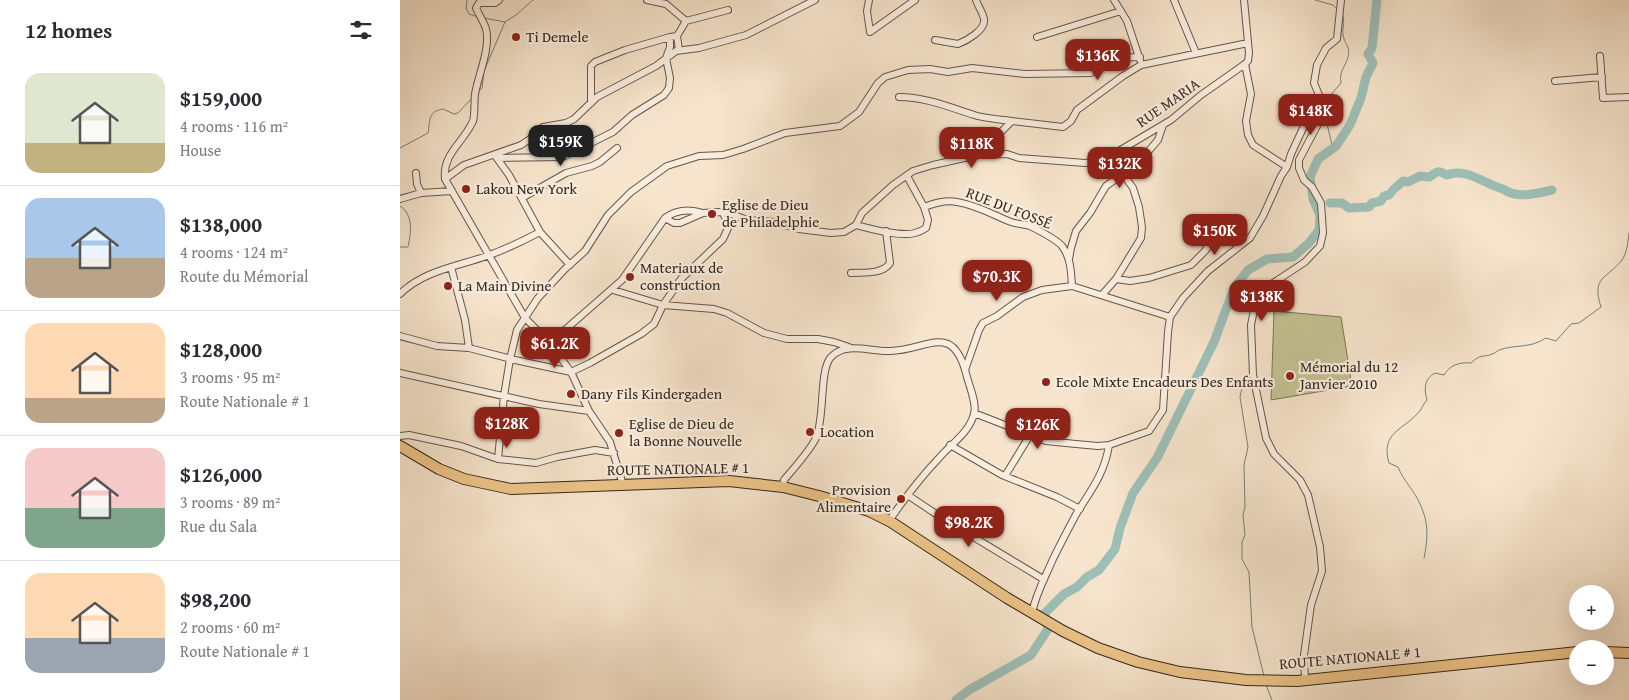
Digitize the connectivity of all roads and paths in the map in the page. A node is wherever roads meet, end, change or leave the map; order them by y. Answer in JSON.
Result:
{"nodes":[{"id":1,"x":499,"y":0,"type":"edge"},
{"id":2,"x":647,"y":0,"type":"edge"},
{"id":3,"x":815,"y":0,"type":"edge"},
{"id":4,"x":869,"y":0,"type":"edge"},
{"id":5,"x":915,"y":0,"type":"edge"},
{"id":6,"x":976,"y":0,"type":"edge"},
{"id":7,"x":1114,"y":0,"type":"edge"},
{"id":8,"x":1174,"y":0,"type":"edge"},
{"id":9,"x":1244,"y":0,"type":"edge"},
{"id":10,"x":1341,"y":0,"type":"edge"},
{"id":11,"x":728,"y":10,"type":"dead end"},
{"id":12,"x":1121,"y":11,"type":"junction"},
{"id":13,"x":686,"y":21,"type":"junction"},
{"id":14,"x":673,"y":36,"type":"junction"},
{"id":15,"x":1037,"y":38,"type":"dead end"},
{"id":16,"x":935,"y":40,"type":"dead end"},
{"id":17,"x":1248,"y":43,"type":"junction"},
{"id":18,"x":680,"y":50,"type":"junction"},
{"id":19,"x":1196,"y":53,"type":"junction"},
{"id":20,"x":1600,"y":56,"type":"dead end"},
{"id":21,"x":1140,"y":57,"type":"junction"},
{"id":22,"x":666,"y":58,"type":"junction"},
{"id":23,"x":1245,"y":64,"type":"junction"},
{"id":24,"x":1141,"y":65,"type":"junction"},
{"id":25,"x":1602,"y":77,"type":"junction"},
{"id":26,"x":1555,"y":81,"type":"dead end"},
{"id":27,"x":1319,"y":95,"type":"junction"},
{"id":28,"x":899,"y":97,"type":"dead end"},
{"id":29,"x":1629,"y":97,"type":"edge"},
{"id":30,"x":591,"y":102,"type":"junction"},
{"id":31,"x":1012,"y":121,"type":"junction"},
{"id":32,"x":1163,"y":125,"type":"junction"},
{"id":33,"x":617,"y":148,"type":"dead end"},
{"id":34,"x":493,"y":156,"type":"junction"},
{"id":35,"x":978,"y":156,"type":"junction"},
{"id":36,"x":1287,"y":168,"type":"junction"},
{"id":37,"x":416,"y":173,"type":"dead end"},
{"id":38,"x":1123,"y":174,"type":"junction"},
{"id":39,"x":907,"y":176,"type":"junction"},
{"id":40,"x":445,"y":179,"type":"junction"},
{"id":41,"x":452,"y":191,"type":"junction"},
{"id":42,"x":421,"y":193,"type":"junction"},
{"id":43,"x":522,"y":198,"type":"junction"},
{"id":44,"x":400,"y":199,"type":"edge"},
{"id":45,"x":924,"y":207,"type":"junction"},
{"id":46,"x":704,"y":213,"type":"junction"},
{"id":47,"x":723,"y":213,"type":"junction"},
{"id":48,"x":666,"y":218,"type":"junction"},
{"id":49,"x":856,"y":225,"type":"junction"},
{"id":50,"x":886,"y":231,"type":"junction"},
{"id":51,"x":1218,"y":231,"type":"dead end"},
{"id":52,"x":540,"y":232,"type":"junction"},
{"id":53,"x":488,"y":255,"type":"junction"},
{"id":54,"x":1069,"y":260,"type":"junction"},
{"id":55,"x":570,"y":265,"type":"junction"},
{"id":56,"x":451,"y":267,"type":"junction"},
{"id":57,"x":850,"y":273,"type":"dead end"},
{"id":58,"x":1116,"y":279,"type":"junction"},
{"id":59,"x":1072,"y":286,"type":"junction"},
{"id":60,"x":613,"y":290,"type":"junction"},
{"id":61,"x":400,"y":294,"type":"edge"},
{"id":62,"x":1102,"y":296,"type":"junction"},
{"id":63,"x":663,"y":305,"type":"junction"},
{"id":64,"x":1170,"y":317,"type":"junction"},
{"id":65,"x":525,"y":318,"type":"junction"},
{"id":66,"x":400,"y":336,"type":"edge"},
{"id":67,"x":550,"y":343,"type":"junction"},
{"id":68,"x":849,"y":347,"type":"junction"},
{"id":69,"x":469,"y":348,"type":"junction"},
{"id":70,"x":510,"y":359,"type":"junction"},
{"id":71,"x":965,"y":370,"type":"junction"},
{"id":72,"x":571,"y":372,"type":"junction"},
{"id":73,"x":400,"y":373,"type":"edge"},
{"id":74,"x":504,"y":396,"type":"junction"},
{"id":75,"x":589,"y":411,"type":"junction"},
{"id":76,"x":974,"y":413,"type":"junction"},
{"id":77,"x":1030,"y":435,"type":"junction"},
{"id":78,"x":400,"y":436,"type":"edge"},
{"id":79,"x":950,"y":445,"type":"junction"},
{"id":80,"x":1110,"y":445,"type":"junction"},
{"id":81,"x":400,"y":446,"type":"edge"},
{"id":82,"x":614,"y":453,"type":"junction"},
{"id":83,"x":498,"y":459,"type":"junction"},
{"id":84,"x":1005,"y":476,"type":"junction"},
{"id":85,"x":624,"y":484,"type":"junction"},
{"id":86,"x":783,"y":487,"type":"junction"},
{"id":87,"x":909,"y":496,"type":"junction"},
{"id":88,"x":1080,"y":509,"type":"junction"},
{"id":89,"x":889,"y":521,"type":"junction"},
{"id":90,"x":1043,"y":579,"type":"junction"},
{"id":91,"x":1032,"y":613,"type":"junction"},
{"id":92,"x":1614,"y":652,"type":"edge"},
{"id":93,"x":1569,"y":653,"type":"edge"},
{"id":94,"x":1629,"y":653,"type":"edge"},
{"id":95,"x":1305,"y":680,"type":"junction"}],
"edges":[{"from":1,"to":40,"type":"street"},
{"from":2,"to":13,"type":"street"},
{"from":3,"to":18,"type":"street"},
{"from":4,"to":5,"type":"street"},
{"from":6,"to":16,"type":"street"},
{"from":7,"to":12,"type":"street"},
{"from":8,"to":19,"type":"street"},
{"from":9,"to":17,"type":"street"},
{"from":10,"to":27,"type":"street"},
{"from":11,"to":13,"type":"street"},
{"from":12,"to":15,"type":"street"},
{"from":12,"to":21,"type":"street"},
{"from":13,"to":14,"type":"street"},
{"from":14,"to":18,"type":"street"},
{"from":14,"to":22,"type":"street"},
{"from":14,"to":30,"type":"street"},
{"from":17,"to":19,"type":"street"},
{"from":17,"to":23,"type":"street"},
{"from":18,"to":22,"type":"street"},
{"from":19,"to":24,"type":"street"},
{"from":20,"to":25,"type":"street"},
{"from":21,"to":24,"type":"street"},
{"from":21,"to":55,"type":"street"},
{"from":22,"to":30,"type":"street"},
{"from":22,"to":34,"type":"street"},
{"from":23,"to":32,"type":"street","name":"RUE MARIA"},
{"from":23,"to":36,"type":"street"},
{"from":24,"to":31,"type":"street"},
{"from":25,"to":26,"type":"street"},
{"from":25,"to":29,"type":"street"},
{"from":27,"to":36,"type":"street"},
{"from":27,"to":95,"type":"street"},
{"from":28,"to":31,"type":"street"},
{"from":30,"to":34,"type":"street"},
{"from":31,"to":35,"type":"street"},
{"from":32,"to":35,"type":"street","name":"RUE MARIA"},
{"from":32,"to":38,"type":"street"},
{"from":33,"to":43,"type":"street"},
{"from":34,"to":40,"type":"street"},
{"from":34,"to":43,"type":"street"},
{"from":35,"to":39,"type":"street","name":"RUE MARIA"},
{"from":36,"to":64,"type":"street"},
{"from":37,"to":42,"type":"street"},
{"from":38,"to":54,"type":"street"},
{"from":38,"to":58,"type":"street"},
{"from":39,"to":45,"type":"street"},
{"from":39,"to":49,"type":"street","name":"RUE MARIA"},
{"from":40,"to":41,"type":"street"},
{"from":41,"to":42,"type":"street"},
{"from":41,"to":53,"type":"street"},
{"from":42,"to":44,"type":"street"},
{"from":43,"to":52,"type":"street"},
{"from":45,"to":50,"type":"street"},
{"from":45,"to":54,"type":"street","name":"RUE DU FOSSÉ"},
{"from":46,"to":47,"type":"street"},
{"from":46,"to":48,"type":"street"},
{"from":46,"to":48,"type":"street"},
{"from":47,"to":49,"type":"street"},
{"from":47,"to":63,"type":"street"},
{"from":48,"to":60,"type":"street"},
{"from":49,"to":50,"type":"street"},
{"from":50,"to":57,"type":"street"},
{"from":51,"to":58,"type":"street"},
{"from":52,"to":53,"type":"street"},
{"from":52,"to":55,"type":"street"},
{"from":53,"to":56,"type":"street"},
{"from":53,"to":65,"type":"street"},
{"from":54,"to":59,"type":"street","name":"RUE DU FOSSÉ"},
{"from":55,"to":65,"type":"street"},
{"from":56,"to":61,"type":"street"},
{"from":56,"to":69,"type":"street"},
{"from":58,"to":62,"type":"street"},
{"from":59,"to":62,"type":"street"},
{"from":59,"to":71,"type":"street"},
{"from":60,"to":63,"type":"street"},
{"from":60,"to":67,"type":"street"},
{"from":62,"to":64,"type":"street"},
{"from":63,"to":68,"type":"street"},
{"from":63,"to":72,"type":"street"},
{"from":64,"to":80,"type":"street"},
{"from":65,"to":67,"type":"street"},
{"from":65,"to":70,"type":"street"},
{"from":66,"to":69,"type":"street"},
{"from":67,"to":72,"type":"street"},
{"from":68,"to":71,"type":"street"},
{"from":68,"to":86,"type":"street"},
{"from":69,"to":70,"type":"street"},
{"from":70,"to":72,"type":"street"},
{"from":70,"to":74,"type":"street"},
{"from":71,"to":76,"type":"street"},
{"from":72,"to":75,"type":"street"},
{"from":73,"to":74,"type":"street"},
{"from":74,"to":75,"type":"street"},
{"from":74,"to":83,"type":"street"},
{"from":75,"to":82,"type":"street"},
{"from":76,"to":77,"type":"street"},
{"from":76,"to":79,"type":"street"},
{"from":77,"to":80,"type":"street"},
{"from":77,"to":84,"type":"street"},
{"from":78,"to":83,"type":"street"},
{"from":79,"to":84,"type":"street"},
{"from":79,"to":87,"type":"street"},
{"from":80,"to":88,"type":"street"},
{"from":81,"to":85,"type":"main road","name":"ROUTE NATIONALE # 1"},
{"from":82,"to":83,"type":"street"},
{"from":82,"to":85,"type":"street"},
{"from":84,"to":88,"type":"street"},
{"from":85,"to":86,"type":"main road","name":"ROUTE NATIONALE # 1"},
{"from":86,"to":89,"type":"main road","name":"ROUTE NATIONALE # 1"},
{"from":87,"to":89,"type":"street"},
{"from":87,"to":90,"type":"street"},
{"from":88,"to":90,"type":"street"},
{"from":89,"to":91,"type":"main road","name":"ROUTE NATIONALE # 1"},
{"from":90,"to":91,"type":"street"},
{"from":91,"to":95,"type":"main road","name":"ROUTE NATIONALE # 1"},
{"from":92,"to":94,"type":"main road"},
{"from":93,"to":95,"type":"main road","name":"ROUTE NATIONALE # 1"}]}
